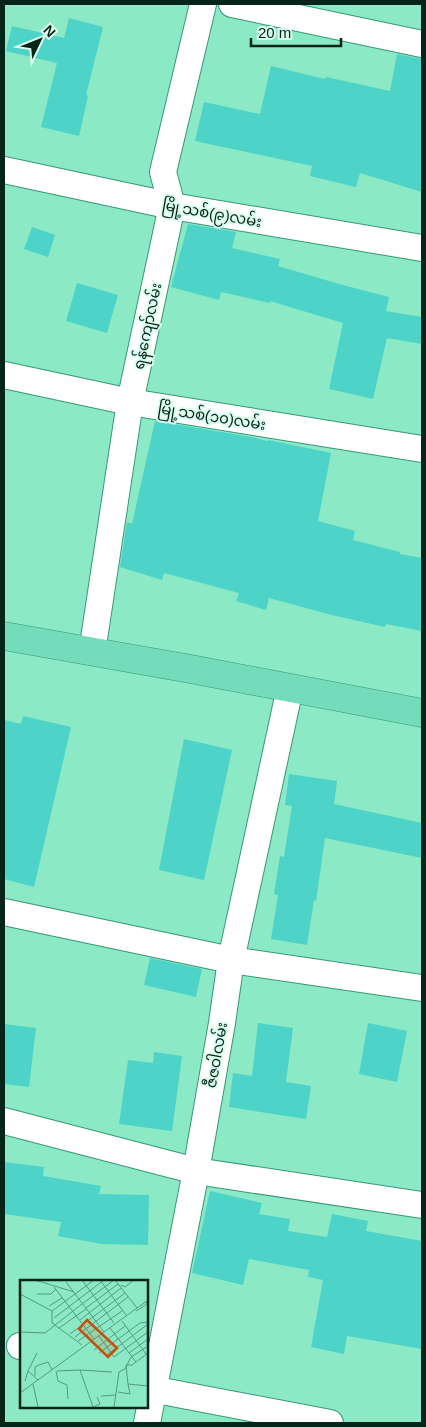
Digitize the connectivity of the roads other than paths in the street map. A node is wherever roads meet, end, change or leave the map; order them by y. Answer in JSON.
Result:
{"nodes":[{"id":1,"x":204,"y":4,"type":"edge"},
{"id":2,"x":232,"y":4,"type":"edge"},
{"id":3,"x":422,"y":44,"type":"edge"},
{"id":4,"x":4,"y":170,"type":"edge"},
{"id":5,"x":172,"y":206,"type":"junction"},
{"id":6,"x":422,"y":248,"type":"edge"},
{"id":7,"x":4,"y":374,"type":"edge"},
{"id":8,"x":130,"y":402,"type":"junction"},
{"id":9,"x":422,"y":449,"type":"edge"},
{"id":10,"x":4,"y":636,"type":"edge"},
{"id":11,"x":92,"y":652,"type":"junction"},
{"id":12,"x":290,"y":688,"type":"junction"},
{"id":13,"x":422,"y":713,"type":"edge"},
{"id":14,"x":4,"y":912,"type":"edge"},
{"id":15,"x":231,"y":960,"type":"junction"},
{"id":16,"x":422,"y":988,"type":"edge"},
{"id":17,"x":4,"y":1121,"type":"edge"},
{"id":18,"x":196,"y":1171,"type":"junction"},
{"id":19,"x":422,"y":1204,"type":"edge"},
{"id":20,"x":150,"y":1389,"type":"edge"},
{"id":21,"x":147,"y":1423,"type":"edge"},
{"id":22,"x":330,"y":1423,"type":"edge"}],
"edges":[{"from":1,"to":5,"type":"street","name":"ရန်ကျော်လမ်း"},
{"from":2,"to":3,"type":"street"},
{"from":4,"to":5,"type":"street","name":"မြို့သစ်(၉)လမ်း"},
{"from":5,"to":6,"type":"street","name":"မြို့သစ်(၉)လမ်း"},
{"from":5,"to":8,"type":"street","name":"ရန်ကျော်လမ်း"},
{"from":7,"to":8,"type":"street","name":"မြို့သစ်(၁၀)လမ်း"},
{"from":8,"to":9,"type":"street","name":"မြို့သစ်(၁၀)လမ်း"},
{"from":8,"to":11,"type":"street","name":"ရန်ကျော်လမ်း"},
{"from":10,"to":11,"type":"highway"},
{"from":11,"to":12,"type":"highway"},
{"from":12,"to":13,"type":"highway"},
{"from":12,"to":15,"type":"street","name":"ဇီဇဝါလမ်း"},
{"from":14,"to":15,"type":"street"},
{"from":15,"to":16,"type":"street"},
{"from":15,"to":18,"type":"street","name":"ဇီဇဝါလမ်း"},
{"from":17,"to":18,"type":"street"},
{"from":18,"to":19,"type":"street"},
{"from":18,"to":20,"type":"street","name":"ဇီဇဝါလမ်း"},
{"from":20,"to":21,"type":"street","name":"ဇီဇဝါလမ်း"},
{"from":20,"to":22,"type":"street"}]}
